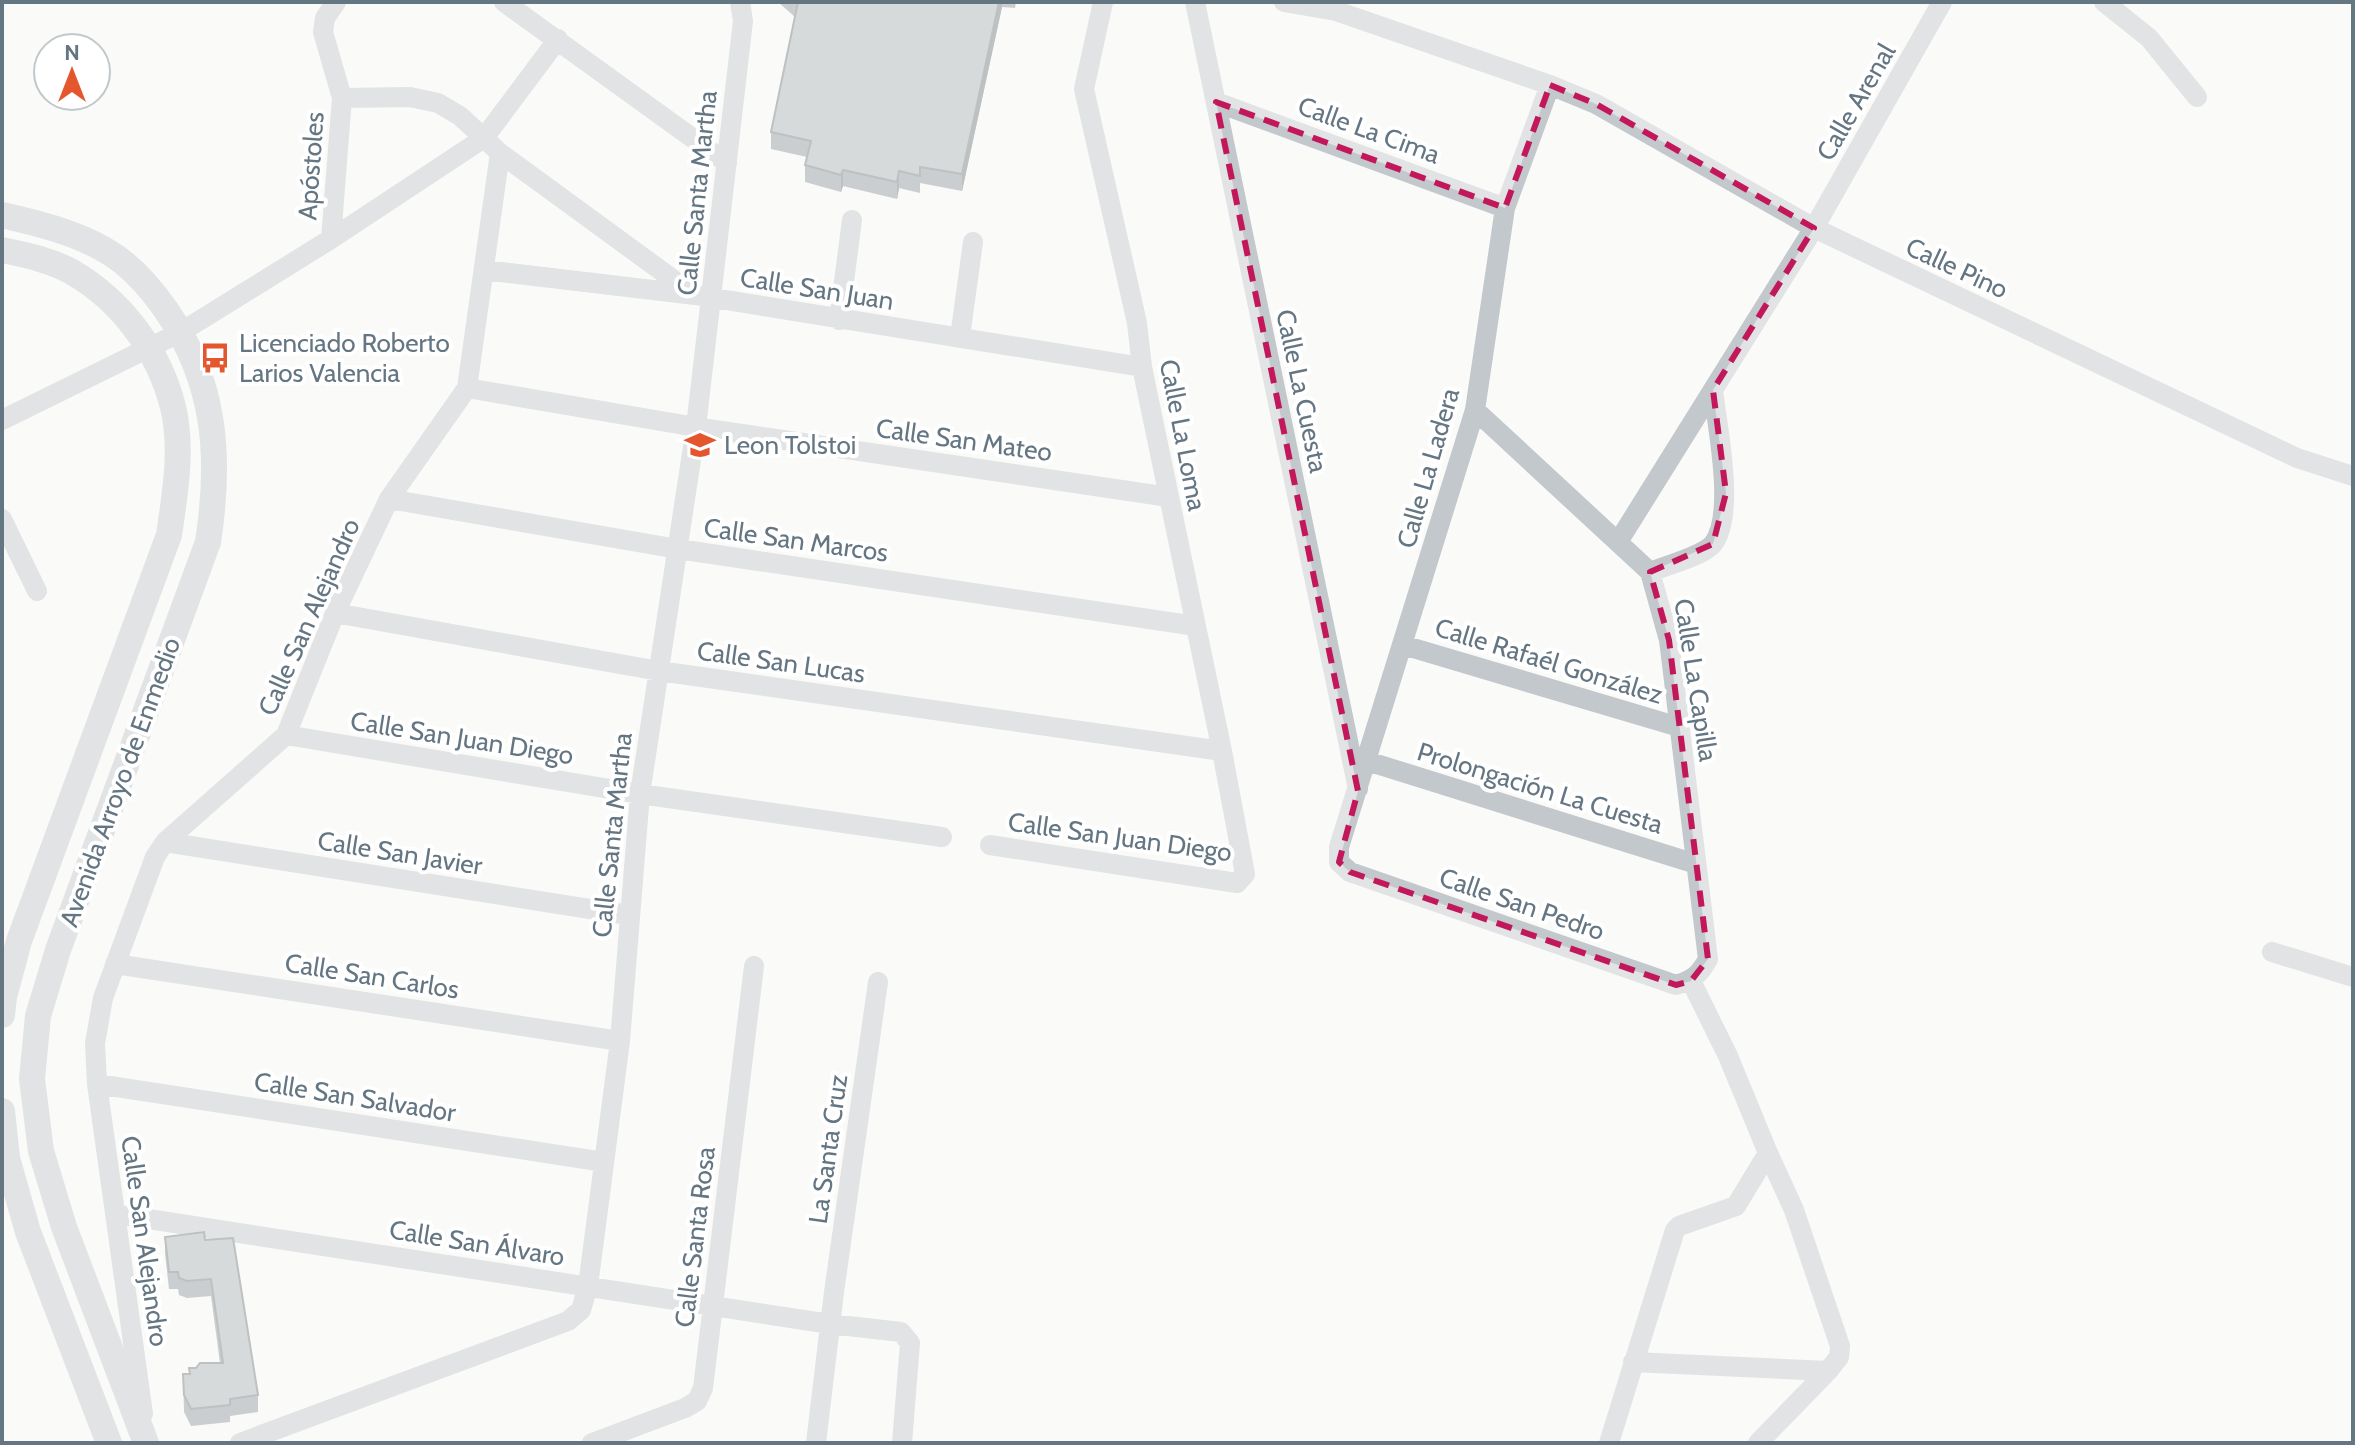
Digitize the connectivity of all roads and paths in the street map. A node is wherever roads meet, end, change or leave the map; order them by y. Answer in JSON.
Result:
{"nodes":[{"id":1,"x":336,"y":2,"type":"edge"},
{"id":2,"x":504,"y":2,"type":"edge"},
{"id":3,"x":740,"y":2,"type":"edge"},
{"id":4,"x":1103,"y":2,"type":"edge"},
{"id":5,"x":1195,"y":2,"type":"edge"},
{"id":6,"x":1284,"y":2,"type":"edge"},
{"id":7,"x":1942,"y":2,"type":"edge"},
{"id":8,"x":2104,"y":2,"type":"edge"},
{"id":9,"x":1338,"y":7,"type":"edge"},
{"id":10,"x":558,"y":39,"type":"junction"},
{"id":11,"x":1550,"y":85,"type":"junction"},
{"id":12,"x":2197,"y":97,"type":"dead end"},
{"id":13,"x":342,"y":98,"type":"junction"},
{"id":14,"x":1216,"y":102,"type":"junction"},
{"id":15,"x":484,"y":138,"type":"junction"},
{"id":16,"x":500,"y":153,"type":"junction"},
{"id":17,"x":727,"y":163,"type":"junction"},
{"id":18,"x":1505,"y":208,"type":"junction"},
{"id":19,"x":2,"y":215,"type":"edge"},
{"id":20,"x":852,"y":220,"type":"dead end"},
{"id":21,"x":1814,"y":228,"type":"junction"},
{"id":22,"x":331,"y":239,"type":"junction"},
{"id":23,"x":973,"y":242,"type":"dead end"},
{"id":24,"x":2,"y":250,"type":"edge"},
{"id":25,"x":484,"y":270,"type":"junction"},
{"id":26,"x":703,"y":297,"type":"junction"},
{"id":27,"x":839,"y":320,"type":"junction"},
{"id":28,"x":181,"y":332,"type":"junction"},
{"id":29,"x":960,"y":337,"type":"junction"},
{"id":30,"x":150,"y":349,"type":"junction"},
{"id":31,"x":1142,"y":367,"type":"junction"},
{"id":32,"x":467,"y":388,"type":"junction"},
{"id":33,"x":1713,"y":390,"type":"junction"},
{"id":34,"x":1475,"y":410,"type":"junction"},
{"id":35,"x":2,"y":420,"type":"edge"},
{"id":36,"x":696,"y":427,"type":"junction"},
{"id":37,"x":2353,"y":476,"type":"edge"},
{"id":38,"x":1169,"y":497,"type":"junction"},
{"id":39,"x":389,"y":499,"type":"junction"},
{"id":40,"x":2,"y":519,"type":"edge"},
{"id":41,"x":1618,"y":542,"type":"junction"},
{"id":42,"x":678,"y":549,"type":"junction"},
{"id":43,"x":1650,"y":572,"type":"junction"},
{"id":44,"x":37,"y":591,"type":"dead end"},
{"id":45,"x":335,"y":613,"type":"junction"},
{"id":46,"x":1196,"y":626,"type":"junction"},
{"id":47,"x":1403,"y":645,"type":"junction"},
{"id":48,"x":659,"y":671,"type":"junction"},
{"id":49,"x":1679,"y":727,"type":"junction"},
{"id":50,"x":286,"y":735,"type":"junction"},
{"id":51,"x":1222,"y":751,"type":"junction"},
{"id":52,"x":1367,"y":761,"type":"junction"},
{"id":53,"x":1358,"y":791,"type":"junction"},
{"id":54,"x":640,"y":794,"type":"junction"},
{"id":55,"x":942,"y":837,"type":"dead end"},
{"id":56,"x":165,"y":842,"type":"junction"},
{"id":57,"x":990,"y":845,"type":"dead end"},
{"id":58,"x":1339,"y":862,"type":"joint"},
{"id":59,"x":1696,"y":864,"type":"junction"},
{"id":60,"x":1242,"y":880,"type":"joint"},
{"id":61,"x":628,"y":915,"type":"junction"},
{"id":62,"x":2272,"y":952,"type":"dead end"},
{"id":63,"x":115,"y":964,"type":"junction"},
{"id":64,"x":754,"y":966,"type":"dead end"},
{"id":65,"x":2353,"y":977,"type":"edge"},
{"id":66,"x":1691,"y":981,"type":"junction"},
{"id":67,"x":878,"y":982,"type":"dead end"},
{"id":68,"x":2,"y":1015,"type":"edge"},
{"id":69,"x":620,"y":1041,"type":"junction"},
{"id":70,"x":97,"y":1084,"type":"junction"},
{"id":71,"x":2,"y":1111,"type":"edge"},
{"id":72,"x":1768,"y":1153,"type":"junction"},
{"id":73,"x":604,"y":1162,"type":"junction"},
{"id":74,"x":116,"y":1214,"type":"junction"},
{"id":75,"x":588,"y":1286,"type":"junction"},
{"id":76,"x":712,"y":1305,"type":"junction"},
{"id":77,"x":830,"y":1324,"type":"junction"},
{"id":78,"x":1633,"y":1362,"type":"junction"},
{"id":79,"x":1828,"y":1371,"type":"junction"},
{"id":80,"x":109,"y":1443,"type":"edge"},
{"id":81,"x":146,"y":1443,"type":"edge"},
{"id":82,"x":240,"y":1443,"type":"edge"},
{"id":83,"x":592,"y":1443,"type":"edge"},
{"id":84,"x":816,"y":1443,"type":"edge"},
{"id":85,"x":902,"y":1443,"type":"edge"},
{"id":86,"x":1609,"y":1443,"type":"edge"},
{"id":87,"x":1758,"y":1443,"type":"edge"}],
"edges":[{"from":1,"to":13,"type":"street"},
{"from":2,"to":10,"type":"street"},
{"from":3,"to":17,"type":"street","name":"Calle Santa Martha"},
{"from":4,"to":31,"type":"street","name":"Calle La Loma"},
{"from":5,"to":14,"type":"street","name":"Calle La Cuesta"},
{"from":6,"to":9,"type":"street","name":"Calle Pino"},
{"from":7,"to":21,"type":"street","name":"Calle Arenal"},
{"from":8,"to":12,"type":"street"},
{"from":9,"to":11,"type":"street","name":"Calle Pino"},
{"from":10,"to":15,"type":"street"},
{"from":10,"to":17,"type":"street"},
{"from":11,"to":18,"type":"street","name":"Calle La Ladera"},
{"from":11,"to":21,"type":"street","name":"Calle Pino"},
{"from":13,"to":15,"type":"street"},
{"from":13,"to":22,"type":"street","name":"Apóstoles"},
{"from":14,"to":18,"type":"street","name":"Calle La Cima"},
{"from":14,"to":53,"type":"street","name":"Calle La Cuesta"},
{"from":15,"to":16,"type":"street"},
{"from":15,"to":22,"type":"street"},
{"from":16,"to":25,"type":"street","name":"Calle San Alejandro"},
{"from":16,"to":26,"type":"street"},
{"from":17,"to":26,"type":"street","name":"Calle Santa Martha"},
{"from":18,"to":34,"type":"street","name":"Calle La Ladera"},
{"from":19,"to":28,"type":"street","name":"Avenida Arroyo de Enmedio"},
{"from":20,"to":27,"type":"street"},
{"from":21,"to":33,"type":"street","name":"Calle Arenal"},
{"from":21,"to":37,"type":"street","name":"Calle Pino"},
{"from":22,"to":28,"type":"street"},
{"from":23,"to":29,"type":"street"},
{"from":24,"to":30,"type":"street","name":"Avenida Arroyo de Enmedio"},
{"from":25,"to":26,"type":"street","name":"Calle San Juan"},
{"from":25,"to":32,"type":"street","name":"Calle San Alejandro"},
{"from":26,"to":27,"type":"street","name":"Calle San Juan"},
{"from":26,"to":36,"type":"street","name":"Calle Santa Martha"},
{"from":27,"to":29,"type":"street","name":"Calle San Juan"},
{"from":28,"to":30,"type":"street"},
{"from":28,"to":81,"type":"street","name":"Avenida Arroyo de Enmedio"},
{"from":29,"to":31,"type":"street","name":"Calle San Juan"},
{"from":30,"to":35,"type":"street"},
{"from":30,"to":68,"type":"street","name":"Avenida Arroyo de Enmedio"},
{"from":31,"to":38,"type":"street","name":"Calle La Loma"},
{"from":32,"to":36,"type":"street","name":"Calle San Mateo"},
{"from":32,"to":39,"type":"street","name":"Calle San Alejandro"},
{"from":33,"to":41,"type":"street","name":"Calle Arenal"},
{"from":33,"to":43,"type":"street"},
{"from":34,"to":41,"type":"street","name":"Calle La Capilla"},
{"from":34,"to":47,"type":"street","name":"Calle La Ladera"},
{"from":36,"to":38,"type":"street","name":"Calle San Mateo"},
{"from":36,"to":42,"type":"street","name":"Calle Santa Martha"},
{"from":38,"to":46,"type":"street","name":"Calle La Loma"},
{"from":39,"to":42,"type":"street","name":"Calle San Marcos"},
{"from":39,"to":45,"type":"street","name":"Calle San Alejandro"},
{"from":40,"to":44,"type":"street"},
{"from":41,"to":43,"type":"street","name":"Calle La Capilla"},
{"from":42,"to":46,"type":"street","name":"Calle San Marcos"},
{"from":42,"to":48,"type":"street","name":"Calle Santa Martha"},
{"from":43,"to":49,"type":"street","name":"Calle La Capilla"},
{"from":45,"to":48,"type":"street","name":"Calle San Lucas"},
{"from":45,"to":50,"type":"street","name":"Calle San Alejandro"},
{"from":46,"to":51,"type":"street","name":"Calle La Loma"},
{"from":47,"to":49,"type":"street","name":"Calle Rafaél González"},
{"from":47,"to":52,"type":"street","name":"Calle La Ladera"},
{"from":48,"to":51,"type":"street","name":"Calle San Lucas"},
{"from":48,"to":54,"type":"street","name":"Calle Santa Martha"},
{"from":49,"to":59,"type":"street","name":"Calle La Capilla"},
{"from":50,"to":54,"type":"street","name":"Calle San Juan Diego"},
{"from":50,"to":56,"type":"street","name":"Calle San Alejandro"},
{"from":51,"to":60,"type":"street","name":"Calle La Loma"},
{"from":52,"to":53,"type":"street","name":"Calle La Ladera"},
{"from":52,"to":59,"type":"street","name":"Prolongación La Cuesta"},
{"from":53,"to":58,"type":"street","name":"Calle La Ladera"},
{"from":54,"to":55,"type":"street","name":"Calle San Juan Diego"},
{"from":54,"to":61,"type":"street","name":"Calle Santa Martha"},
{"from":56,"to":61,"type":"street","name":"Calle San Javier"},
{"from":56,"to":63,"type":"street","name":"Calle San Alejandro"},
{"from":57,"to":60,"type":"street","name":"Calle San Juan Diego"},
{"from":58,"to":66,"type":"street","name":"Calle San Pedro"},
{"from":59,"to":66,"type":"street","name":"Calle La Capilla"},
{"from":61,"to":69,"type":"street","name":"Calle Santa Martha"},
{"from":62,"to":65,"type":"street"},
{"from":63,"to":69,"type":"street","name":"Calle San Carlos"},
{"from":63,"to":70,"type":"street","name":"Calle San Alejandro"},
{"from":64,"to":76,"type":"street","name":"Calle Santa Rosa"},
{"from":66,"to":72,"type":"street"},
{"from":67,"to":77,"type":"street","name":"La Santa Cruz"},
{"from":69,"to":73,"type":"street","name":"Calle Santa Martha"},
{"from":70,"to":73,"type":"street","name":"Calle San Salvador"},
{"from":70,"to":74,"type":"street","name":"Calle San Alejandro"},
{"from":71,"to":80,"type":"street"},
{"from":72,"to":78,"type":"street"},
{"from":72,"to":79,"type":"street"},
{"from":73,"to":75,"type":"street","name":"Calle Santa Martha"},
{"from":74,"to":75,"type":"street","name":"Calle San Álvaro"},
{"from":74,"to":81,"type":"street","name":"Calle San Alejandro"},
{"from":75,"to":76,"type":"street","name":"Calle San Álvaro"},
{"from":75,"to":82,"type":"street","name":"Calle Santa Martha"},
{"from":76,"to":77,"type":"street","name":"Calle San Álvaro"},
{"from":76,"to":83,"type":"street","name":"Calle Santa Rosa"},
{"from":77,"to":84,"type":"street","name":"La Santa Cruz"},
{"from":77,"to":85,"type":"street","name":"Calle San Álvaro"},
{"from":78,"to":79,"type":"street"},
{"from":78,"to":86,"type":"street"},
{"from":79,"to":87,"type":"street"}]}
